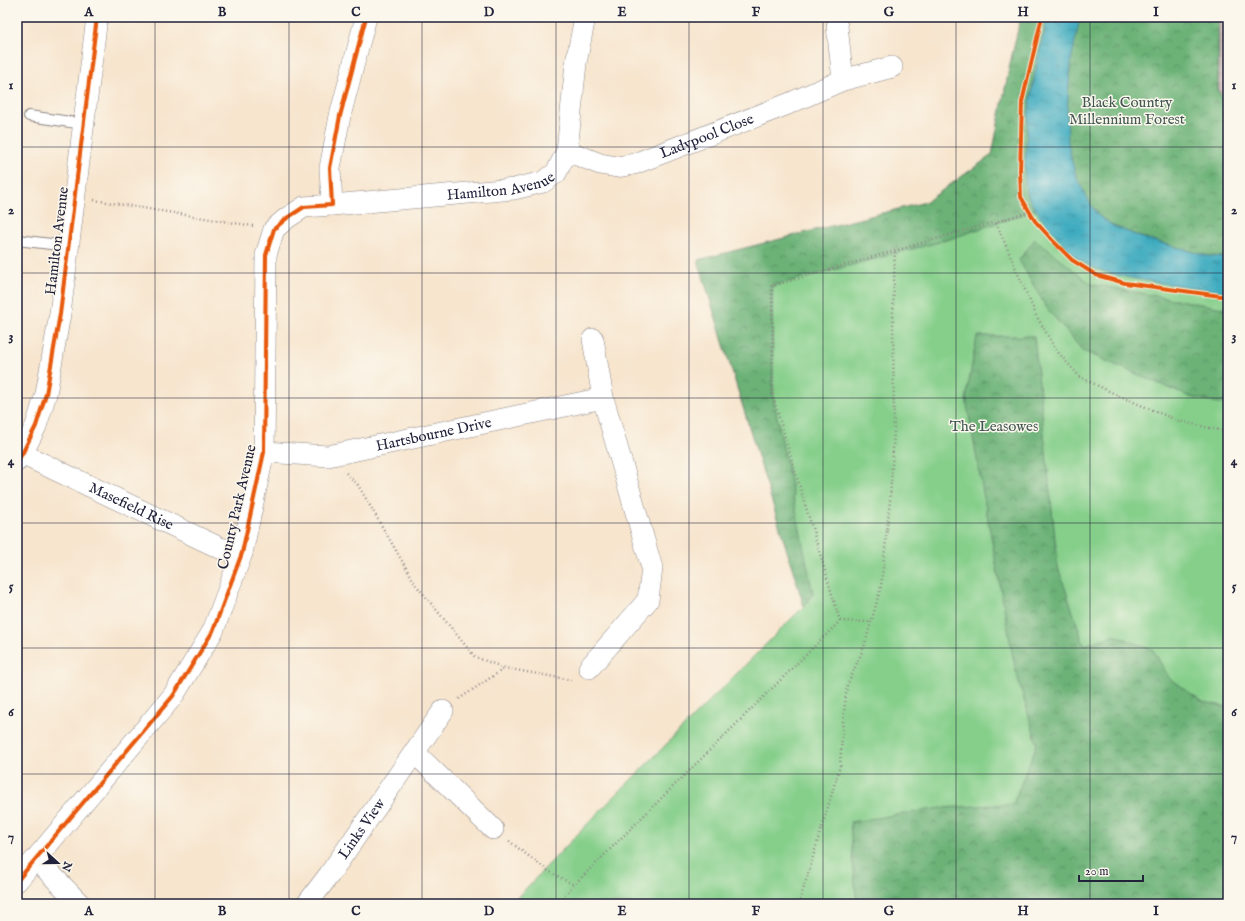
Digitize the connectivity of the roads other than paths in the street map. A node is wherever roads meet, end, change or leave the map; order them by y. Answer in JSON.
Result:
{"nodes":[{"id":1,"x":97,"y":17,"type":"edge"},
{"id":2,"x":366,"y":17,"type":"edge"},
{"id":3,"x":586,"y":17,"type":"edge"},
{"id":4,"x":837,"y":26,"type":"dead end"},
{"id":5,"x":892,"y":67,"type":"dead end"},
{"id":6,"x":843,"y":80,"type":"junction"},
{"id":7,"x":29,"y":116,"type":"dead end"},
{"id":8,"x":84,"y":124,"type":"junction"},
{"id":9,"x":567,"y":150,"type":"junction"},
{"id":10,"x":332,"y":205,"type":"junction"},
{"id":11,"x":17,"y":240,"type":"edge"},
{"id":12,"x":68,"y":246,"type":"junction"},
{"id":13,"x":593,"y":339,"type":"dead end"},
{"id":14,"x":603,"y":398,"type":"junction"},
{"id":15,"x":264,"y":452,"type":"junction"},
{"id":16,"x":20,"y":458,"type":"edge"},
{"id":17,"x":242,"y":553,"type":"junction"},
{"id":18,"x":588,"y":668,"type":"road end"},
{"id":19,"x":443,"y":711,"type":"road end"},
{"id":20,"x":414,"y":752,"type":"junction"},
{"id":21,"x":493,"y":829,"type":"road end"},
{"id":22,"x":37,"y":860,"type":"junction"},
{"id":23,"x":17,"y":881,"type":"edge"},
{"id":24,"x":80,"y":904,"type":"edge"},
{"id":25,"x":307,"y":904,"type":"edge"}],
"edges":[{"from":1,"to":8,"type":"street","name":"Hamilton Avenue"},
{"from":2,"to":10,"type":"street"},
{"from":3,"to":9,"type":"street","name":"Hamilton Avenue"},
{"from":4,"to":6,"type":"street"},
{"from":5,"to":6,"type":"street","name":"Ladypool Close"},
{"from":6,"to":9,"type":"street","name":"Ladypool Close"},
{"from":7,"to":8,"type":"lane"},
{"from":8,"to":12,"type":"street","name":"Hamilton Avenue"},
{"from":9,"to":10,"type":"street","name":"Hamilton Avenue"},
{"from":10,"to":15,"type":"street","name":"County Park Avenue"},
{"from":11,"to":12,"type":"lane"},
{"from":12,"to":16,"type":"street","name":"Hamilton Avenue"},
{"from":13,"to":14,"type":"street"},
{"from":14,"to":15,"type":"street","name":"Hartsbourne Drive"},
{"from":14,"to":18,"type":"street"},
{"from":15,"to":17,"type":"street","name":"County Park Avenue"},
{"from":16,"to":17,"type":"street","name":"Masefield Rise"},
{"from":17,"to":22,"type":"street","name":"County Park Avenue"},
{"from":19,"to":20,"type":"street","name":"Links View"},
{"from":20,"to":21,"type":"street"},
{"from":20,"to":25,"type":"street","name":"Links View"},
{"from":22,"to":23,"type":"street","name":"County Park Avenue"},
{"from":22,"to":24,"type":"street"}]}
